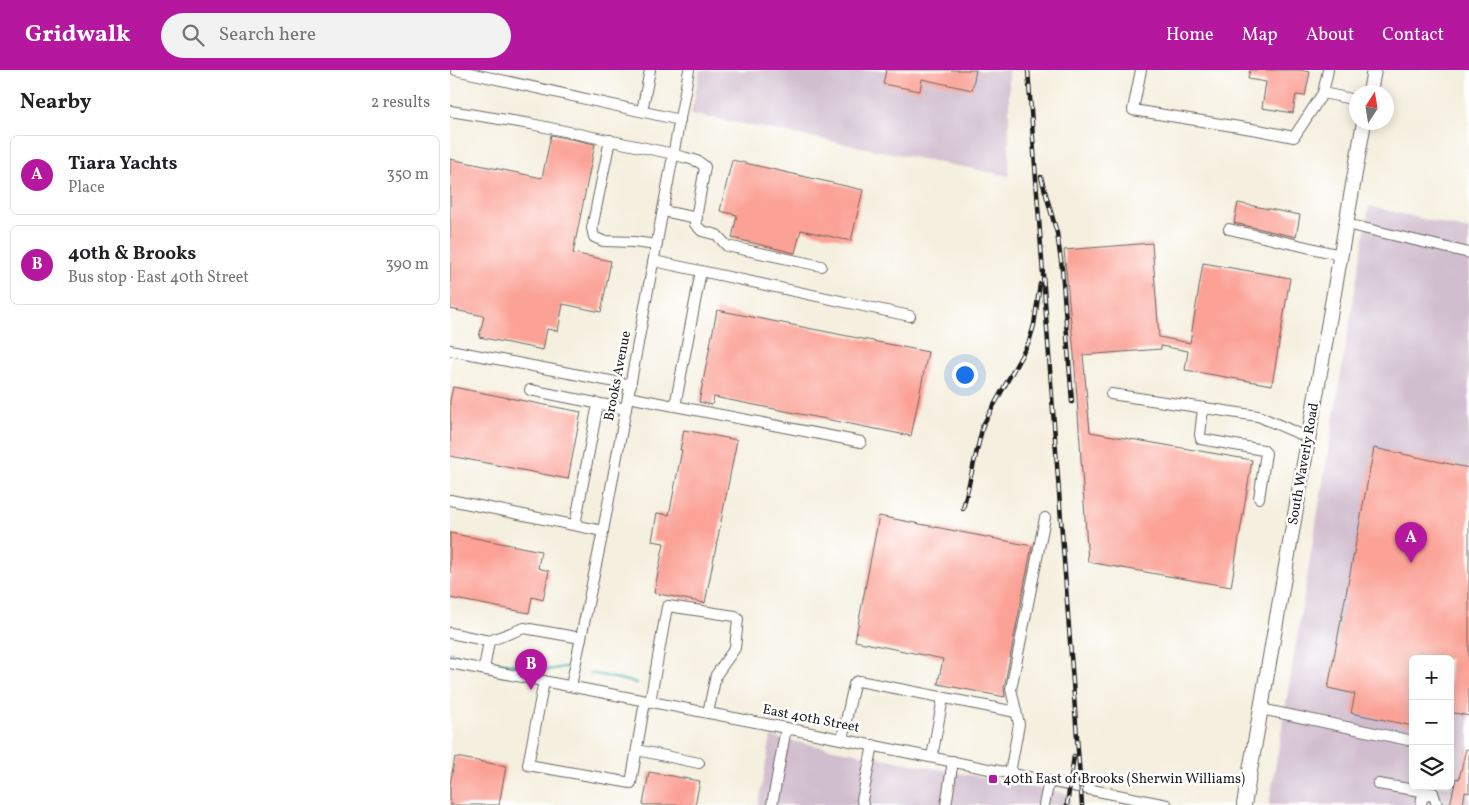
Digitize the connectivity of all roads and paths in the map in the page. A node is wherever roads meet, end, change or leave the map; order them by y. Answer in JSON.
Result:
{"nodes":[{"id":1,"x":456,"y":70,"type":"edge"},
{"id":2,"x":650,"y":70,"type":"edge"},
{"id":3,"x":689,"y":70,"type":"edge"},
{"id":4,"x":1141,"y":70,"type":"edge"},
{"id":5,"x":1328,"y":70,"type":"edge"},
{"id":6,"x":1374,"y":70,"type":"edge"},
{"id":7,"x":1371,"y":85,"type":"edge"},
{"id":8,"x":1323,"y":93,"type":"junction"},
{"id":9,"x":1349,"y":99,"type":"edge"},
{"id":10,"x":450,"y":111,"type":"edge"},
{"id":11,"x":642,"y":112,"type":"junction"},
{"id":12,"x":680,"y":120,"type":"junction"},
{"id":13,"x":1363,"y":130,"type":"edge"},
{"id":14,"x":610,"y":140,"type":"junction"},
{"id":15,"x":674,"y":154,"type":"junction"},
{"id":16,"x":663,"y":211,"type":"junction"},
{"id":17,"x":697,"y":218,"type":"junction"},
{"id":18,"x":1346,"y":224,"type":"junction"},
{"id":19,"x":1229,"y":228,"type":"dead end"},
{"id":20,"x":657,"y":245,"type":"junction"},
{"id":21,"x":1469,"y":253,"type":"edge"},
{"id":22,"x":1341,"y":255,"type":"junction"},
{"id":23,"x":654,"y":260,"type":"junction"},
{"id":24,"x":822,"y":266,"type":"dead end"},
{"id":25,"x":701,"y":271,"type":"junction"},
{"id":26,"x":910,"y":316,"type":"dead end"},
{"id":27,"x":450,"y":350,"type":"edge"},
{"id":28,"x":631,"y":385,"type":"junction"},
{"id":29,"x":530,"y":390,"type":"dead end"},
{"id":30,"x":1111,"y":394,"type":"dead end"},
{"id":31,"x":628,"y":397,"type":"junction"},
{"id":32,"x":598,"y":404,"type":"junction"},
{"id":33,"x":675,"y":406,"type":"junction"},
{"id":34,"x":1203,"y":408,"type":"junction"},
{"id":35,"x":626,"y":409,"type":"junction"},
{"id":36,"x":1309,"y":438,"type":"junction"},
{"id":37,"x":861,"y":442,"type":"dead end"},
{"id":38,"x":1259,"y":498,"type":"dead end"},
{"id":39,"x":450,"y":500,"type":"edge"},
{"id":40,"x":1045,"y":518,"type":"dead end"},
{"id":41,"x":575,"y":525,"type":"junction"},
{"id":42,"x":603,"y":531,"type":"junction"},
{"id":43,"x":450,"y":633,"type":"edge"},
{"id":44,"x":580,"y":638,"type":"junction"},
{"id":45,"x":489,"y":641,"type":"junction"},
{"id":46,"x":450,"y":663,"type":"edge"},
{"id":47,"x":484,"y":669,"type":"junction"},
{"id":48,"x":544,"y":681,"type":"junction"},
{"id":49,"x":571,"y":686,"type":"junction"},
{"id":50,"x":943,"y":698,"type":"junction"},
{"id":51,"x":648,"y":702,"type":"junction"},
{"id":52,"x":1261,"y":709,"type":"junction"},
{"id":53,"x":1016,"y":712,"type":"junction"},
{"id":54,"x":708,"y":713,"type":"junction"},
{"id":55,"x":786,"y":728,"type":"junction"},
{"id":56,"x":842,"y":739,"type":"junction"},
{"id":57,"x":1409,"y":740,"type":"edge"},
{"id":58,"x":873,"y":745,"type":"junction"},
{"id":59,"x":636,"y":750,"type":"junction"},
{"id":60,"x":932,"y":757,"type":"junction"},
{"id":61,"x":953,"y":761,"type":"junction"},
{"id":62,"x":699,"y":763,"type":"dead end"},
{"id":63,"x":1010,"y":773,"type":"junction"},
{"id":64,"x":1049,"y":781,"type":"junction"},
{"id":65,"x":1378,"y":784,"type":"dead end"},
{"id":66,"x":1433,"y":793,"type":"junction"},
{"id":67,"x":772,"y":805,"type":"edge"},
{"id":68,"x":862,"y":805,"type":"edge"},
{"id":69,"x":946,"y":805,"type":"edge"},
{"id":70,"x":1044,"y":805,"type":"edge"},
{"id":71,"x":1167,"y":805,"type":"edge"},
{"id":72,"x":1244,"y":805,"type":"edge"},
{"id":73,"x":1421,"y":805,"type":"edge"},
{"id":74,"x":1437,"y":805,"type":"edge"}],
"edges":[{"from":1,"to":11,"type":"street"},
{"from":2,"to":11,"type":"street"},
{"from":3,"to":12,"type":"street","name":"Brooks Avenue"},
{"from":4,"to":8,"type":"street"},
{"from":5,"to":8,"type":"street"},
{"from":6,"to":7,"type":"main road"},
{"from":8,"to":9,"type":"street"},
{"from":10,"to":14,"type":"street"},
{"from":11,"to":12,"type":"street"},
{"from":12,"to":15,"type":"street","name":"Brooks Avenue"},
{"from":13,"to":18,"type":"main road","name":"South Waverly Road"},
{"from":14,"to":15,"type":"street"},
{"from":14,"to":20,"type":"street"},
{"from":15,"to":16,"type":"street","name":"Brooks Avenue"},
{"from":15,"to":17,"type":"street"},
{"from":16,"to":17,"type":"street"},
{"from":16,"to":20,"type":"street","name":"Brooks Avenue"},
{"from":17,"to":24,"type":"street"},
{"from":18,"to":21,"type":"street"},
{"from":18,"to":22,"type":"main road","name":"South Waverly Road"},
{"from":19,"to":22,"type":"street"},
{"from":20,"to":23,"type":"street","name":"Brooks Avenue"},
{"from":22,"to":36,"type":"main road","name":"South Waverly Road"},
{"from":23,"to":25,"type":"street"},
{"from":23,"to":28,"type":"street","name":"Brooks Avenue"},
{"from":25,"to":26,"type":"street"},
{"from":25,"to":33,"type":"street"},
{"from":27,"to":28,"type":"street"},
{"from":28,"to":31,"type":"street","name":"Brooks Avenue"},
{"from":29,"to":32,"type":"street"},
{"from":30,"to":34,"type":"street"},
{"from":31,"to":33,"type":"street"},
{"from":31,"to":35,"type":"street","name":"Brooks Avenue"},
{"from":32,"to":35,"type":"street"},
{"from":32,"to":41,"type":"street"},
{"from":33,"to":37,"type":"street"},
{"from":34,"to":36,"type":"street"},
{"from":34,"to":38,"type":"street"},
{"from":35,"to":42,"type":"street","name":"Brooks Avenue"},
{"from":36,"to":52,"type":"main road","name":"South Waverly Road"},
{"from":39,"to":41,"type":"street"},
{"from":40,"to":53,"type":"street"},
{"from":41,"to":42,"type":"street"},
{"from":42,"to":44,"type":"street","name":"Brooks Avenue"},
{"from":43,"to":45,"type":"street"},
{"from":44,"to":45,"type":"street"},
{"from":44,"to":49,"type":"street","name":"Brooks Avenue"},
{"from":45,"to":47,"type":"street"},
{"from":46,"to":47,"type":"street","name":"East 40th Street"},
{"from":47,"to":48,"type":"street","name":"East 40th Street"},
{"from":48,"to":49,"type":"street","name":"East 40th Street"},
{"from":48,"to":59,"type":"street"},
{"from":49,"to":51,"type":"street","name":"East 40th Street"},
{"from":50,"to":53,"type":"street"},
{"from":50,"to":56,"type":"street"},
{"from":50,"to":60,"type":"street"},
{"from":51,"to":54,"type":"street","name":"East 40th Street"},
{"from":51,"to":54,"type":"street"},
{"from":51,"to":59,"type":"street"},
{"from":52,"to":57,"type":"street"},
{"from":52,"to":72,"type":"main road","name":"South Waverly Road"},
{"from":53,"to":63,"type":"street"},
{"from":54,"to":55,"type":"street","name":"East 40th Street"},
{"from":55,"to":56,"type":"street","name":"East 40th Street"},
{"from":55,"to":67,"type":"street"},
{"from":56,"to":58,"type":"street","name":"East 40th Street"},
{"from":58,"to":60,"type":"street","name":"East 40th Street"},
{"from":58,"to":68,"type":"street"},
{"from":59,"to":62,"type":"street"},
{"from":60,"to":61,"type":"street","name":"East 40th Street"},
{"from":61,"to":63,"type":"street","name":"East 40th Street"},
{"from":61,"to":69,"type":"street"},
{"from":63,"to":64,"type":"street","name":"East 40th Street"},
{"from":64,"to":70,"type":"street"},
{"from":64,"to":71,"type":"street","name":"East 40th Street"},
{"from":65,"to":66,"type":"street"},
{"from":66,"to":73,"type":"street"},
{"from":66,"to":74,"type":"street"}]}
